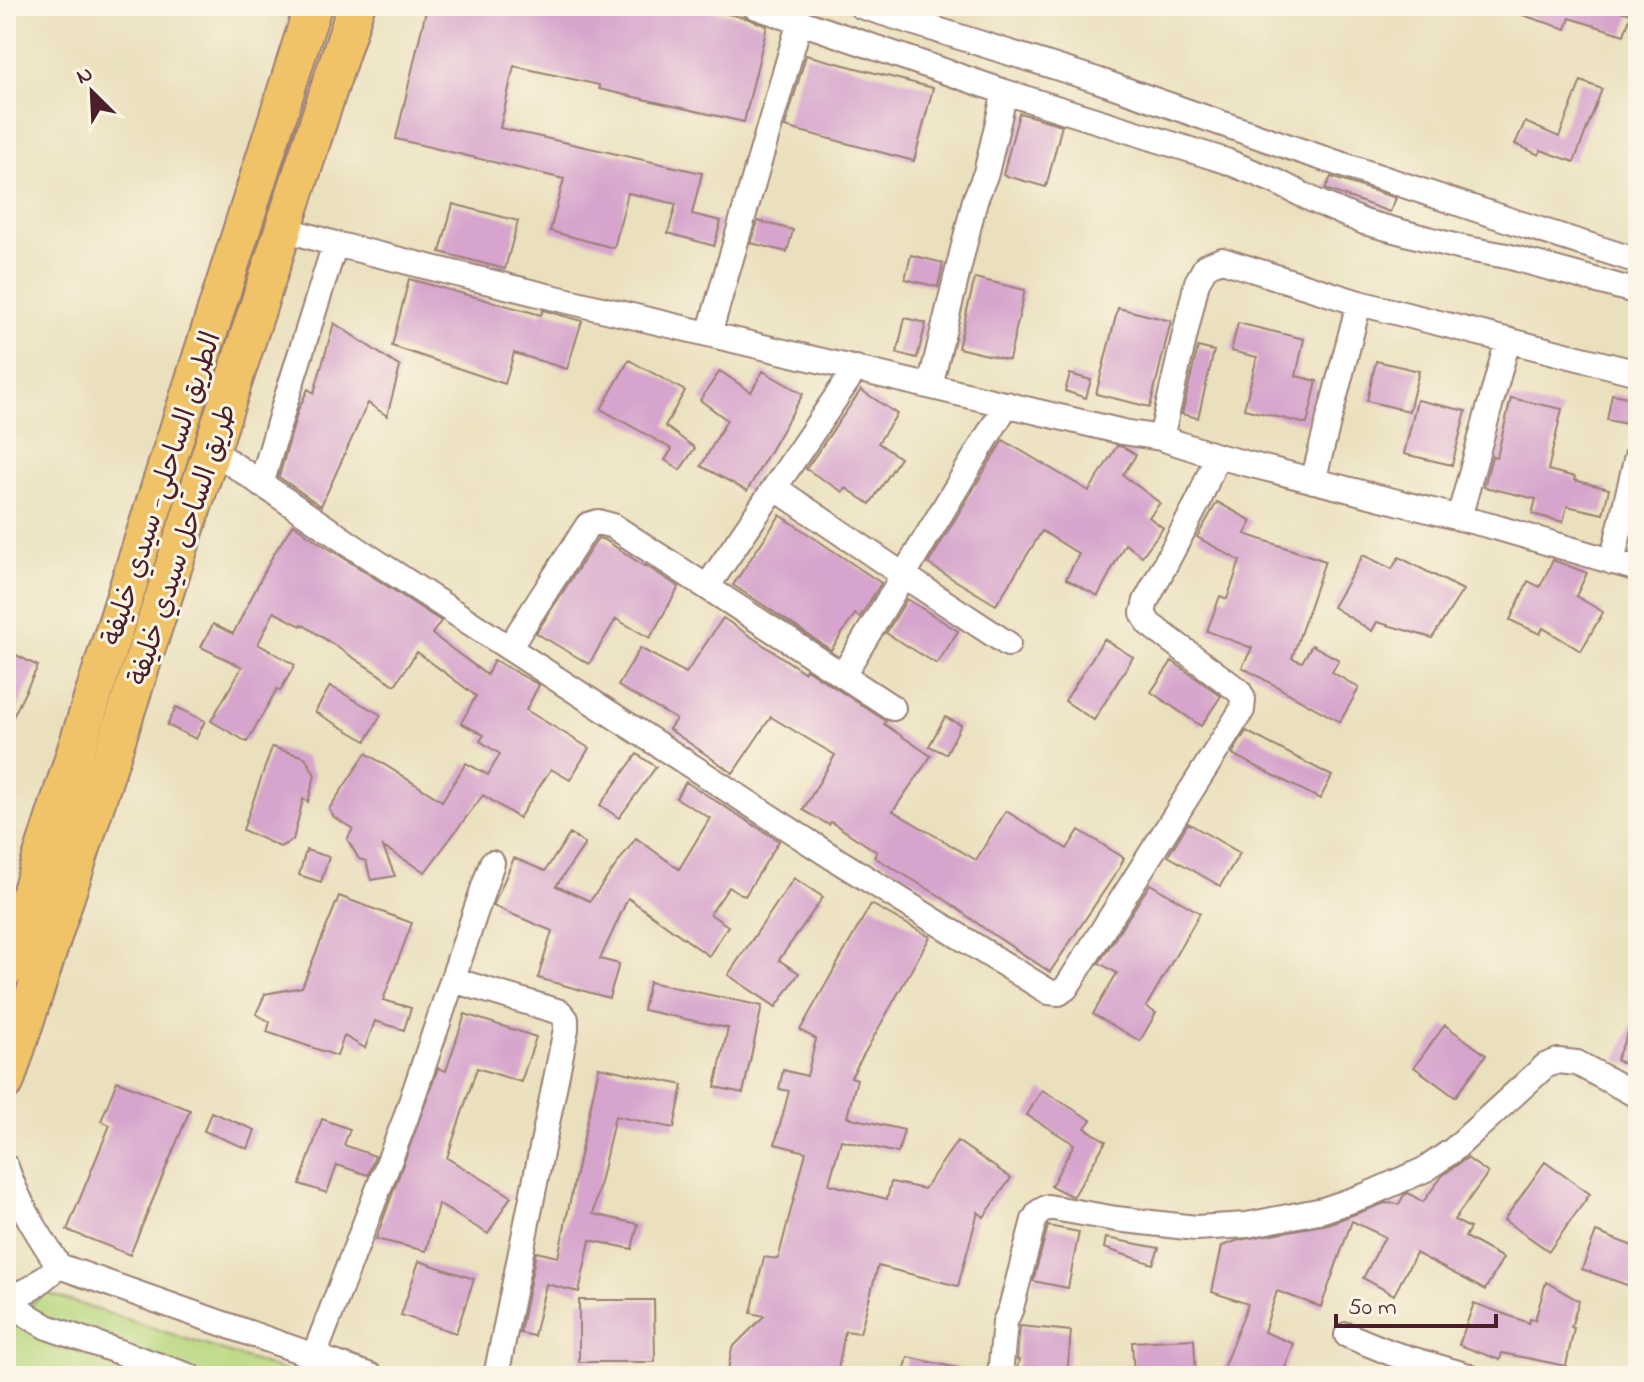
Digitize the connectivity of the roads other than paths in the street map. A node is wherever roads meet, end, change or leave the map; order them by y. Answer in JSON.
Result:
{"nodes":[{"id":1,"x":313,"y":6,"type":"edge"},
{"id":2,"x":356,"y":6,"type":"edge"},
{"id":3,"x":754,"y":6,"type":"edge"},
{"id":4,"x":861,"y":6,"type":"edge"},
{"id":5,"x":800,"y":21,"type":"junction"},
{"id":6,"x":1005,"y":92,"type":"junction"},
{"id":7,"x":1295,"y":149,"type":"junction"},
{"id":8,"x":1277,"y":182,"type":"junction"},
{"id":9,"x":1515,"y":222,"type":"junction"},
{"id":10,"x":285,"y":229,"type":"junction"},
{"id":11,"x":335,"y":244,"type":"junction"},
{"id":12,"x":1507,"y":256,"type":"junction"},
{"id":13,"x":1638,"y":261,"type":"edge"},
{"id":14,"x":1638,"y":292,"type":"edge"},
{"id":15,"x":1359,"y":303,"type":"junction"},
{"id":16,"x":709,"y":334,"type":"junction"},
{"id":17,"x":1508,"y":340,"type":"junction"},
{"id":18,"x":856,"y":368,"type":"junction"},
{"id":19,"x":1638,"y":373,"type":"edge"},
{"id":20,"x":930,"y":386,"type":"junction"},
{"id":21,"x":1007,"y":404,"type":"junction"},
{"id":22,"x":1161,"y":438,"type":"junction"},
{"id":23,"x":212,"y":450,"type":"junction"},
{"id":24,"x":1638,"y":452,"type":"edge"},
{"id":25,"x":1217,"y":456,"type":"junction"},
{"id":26,"x":1313,"y":481,"type":"junction"},
{"id":27,"x":261,"y":485,"type":"junction"},
{"id":28,"x":775,"y":488,"type":"junction"},
{"id":29,"x":1459,"y":518,"type":"junction"},
{"id":30,"x":1612,"y":562,"type":"junction"},
{"id":31,"x":1638,"y":569,"type":"edge"},
{"id":32,"x":903,"y":575,"type":"junction"},
{"id":33,"x":707,"y":587,"type":"junction"},
{"id":34,"x":1008,"y":644,"type":"dead end"},
{"id":35,"x":509,"y":648,"type":"junction"},
{"id":36,"x":843,"y":675,"type":"junction"},
{"id":37,"x":893,"y":708,"type":"dead end"},
{"id":38,"x":492,"y":863,"type":"dead end"},
{"id":39,"x":6,"y":969,"type":"edge"},
{"id":40,"x":453,"y":980,"type":"junction"},
{"id":41,"x":6,"y":1081,"type":"edge"},
{"id":42,"x":1638,"y":1096,"type":"edge"},
{"id":43,"x":6,"y":1167,"type":"edge"},
{"id":44,"x":59,"y":1266,"type":"junction"},
{"id":45,"x":7,"y":1300,"type":"edge"},
{"id":46,"x":1347,"y":1335,"type":"dead end"},
{"id":47,"x":314,"y":1356,"type":"junction"},
{"id":48,"x":1387,"y":1364,"type":"edge"},
{"id":49,"x":189,"y":1376,"type":"edge"},
{"id":50,"x":371,"y":1376,"type":"edge"},
{"id":51,"x":496,"y":1376,"type":"edge"},
{"id":52,"x":1000,"y":1376,"type":"edge"},
{"id":53,"x":1468,"y":1376,"type":"edge"}],
"edges":[{"from":1,"to":39,"type":"highway","name":"الطريق الساحلي- سيدي خليفة"},
{"from":2,"to":10,"type":"highway","name":"طريق الساحل سيدي خليفة"},
{"from":3,"to":5,"type":"street"},
{"from":4,"to":7,"type":"street"},
{"from":5,"to":6,"type":"street"},
{"from":5,"to":16,"type":"street"},
{"from":6,"to":8,"type":"street"},
{"from":6,"to":20,"type":"street"},
{"from":7,"to":8,"type":"street"},
{"from":7,"to":9,"type":"street"},
{"from":8,"to":12,"type":"street"},
{"from":9,"to":12,"type":"street"},
{"from":9,"to":13,"type":"street"},
{"from":10,"to":11,"type":"street"},
{"from":10,"to":23,"type":"highway","name":"طريق الساحل سيدي خليفة"},
{"from":11,"to":16,"type":"street"},
{"from":11,"to":27,"type":"street"},
{"from":12,"to":14,"type":"street"},
{"from":15,"to":17,"type":"street"},
{"from":15,"to":22,"type":"street"},
{"from":15,"to":26,"type":"street"},
{"from":16,"to":18,"type":"street"},
{"from":17,"to":19,"type":"street"},
{"from":17,"to":29,"type":"street"},
{"from":18,"to":20,"type":"street"},
{"from":18,"to":28,"type":"street"},
{"from":20,"to":21,"type":"street"},
{"from":21,"to":22,"type":"street"},
{"from":21,"to":32,"type":"street"},
{"from":22,"to":25,"type":"street"},
{"from":23,"to":27,"type":"street"},
{"from":23,"to":41,"type":"highway","name":"طريق الساحل سيدي خليفة"},
{"from":24,"to":30,"type":"street"},
{"from":25,"to":26,"type":"street"},
{"from":25,"to":35,"type":"street"},
{"from":26,"to":29,"type":"street"},
{"from":27,"to":35,"type":"street"},
{"from":28,"to":32,"type":"street"},
{"from":28,"to":33,"type":"street"},
{"from":29,"to":30,"type":"street"},
{"from":30,"to":31,"type":"street"},
{"from":32,"to":34,"type":"street"},
{"from":32,"to":36,"type":"street"},
{"from":33,"to":35,"type":"street"},
{"from":33,"to":36,"type":"street"},
{"from":36,"to":37,"type":"street"},
{"from":38,"to":40,"type":"street"},
{"from":40,"to":47,"type":"street"},
{"from":40,"to":51,"type":"street"},
{"from":42,"to":52,"type":"street"},
{"from":43,"to":44,"type":"street"},
{"from":44,"to":45,"type":"street"},
{"from":44,"to":47,"type":"street"},
{"from":45,"to":49,"type":"street"},
{"from":46,"to":48,"type":"street"},
{"from":47,"to":50,"type":"street"},
{"from":48,"to":53,"type":"street"}]}
